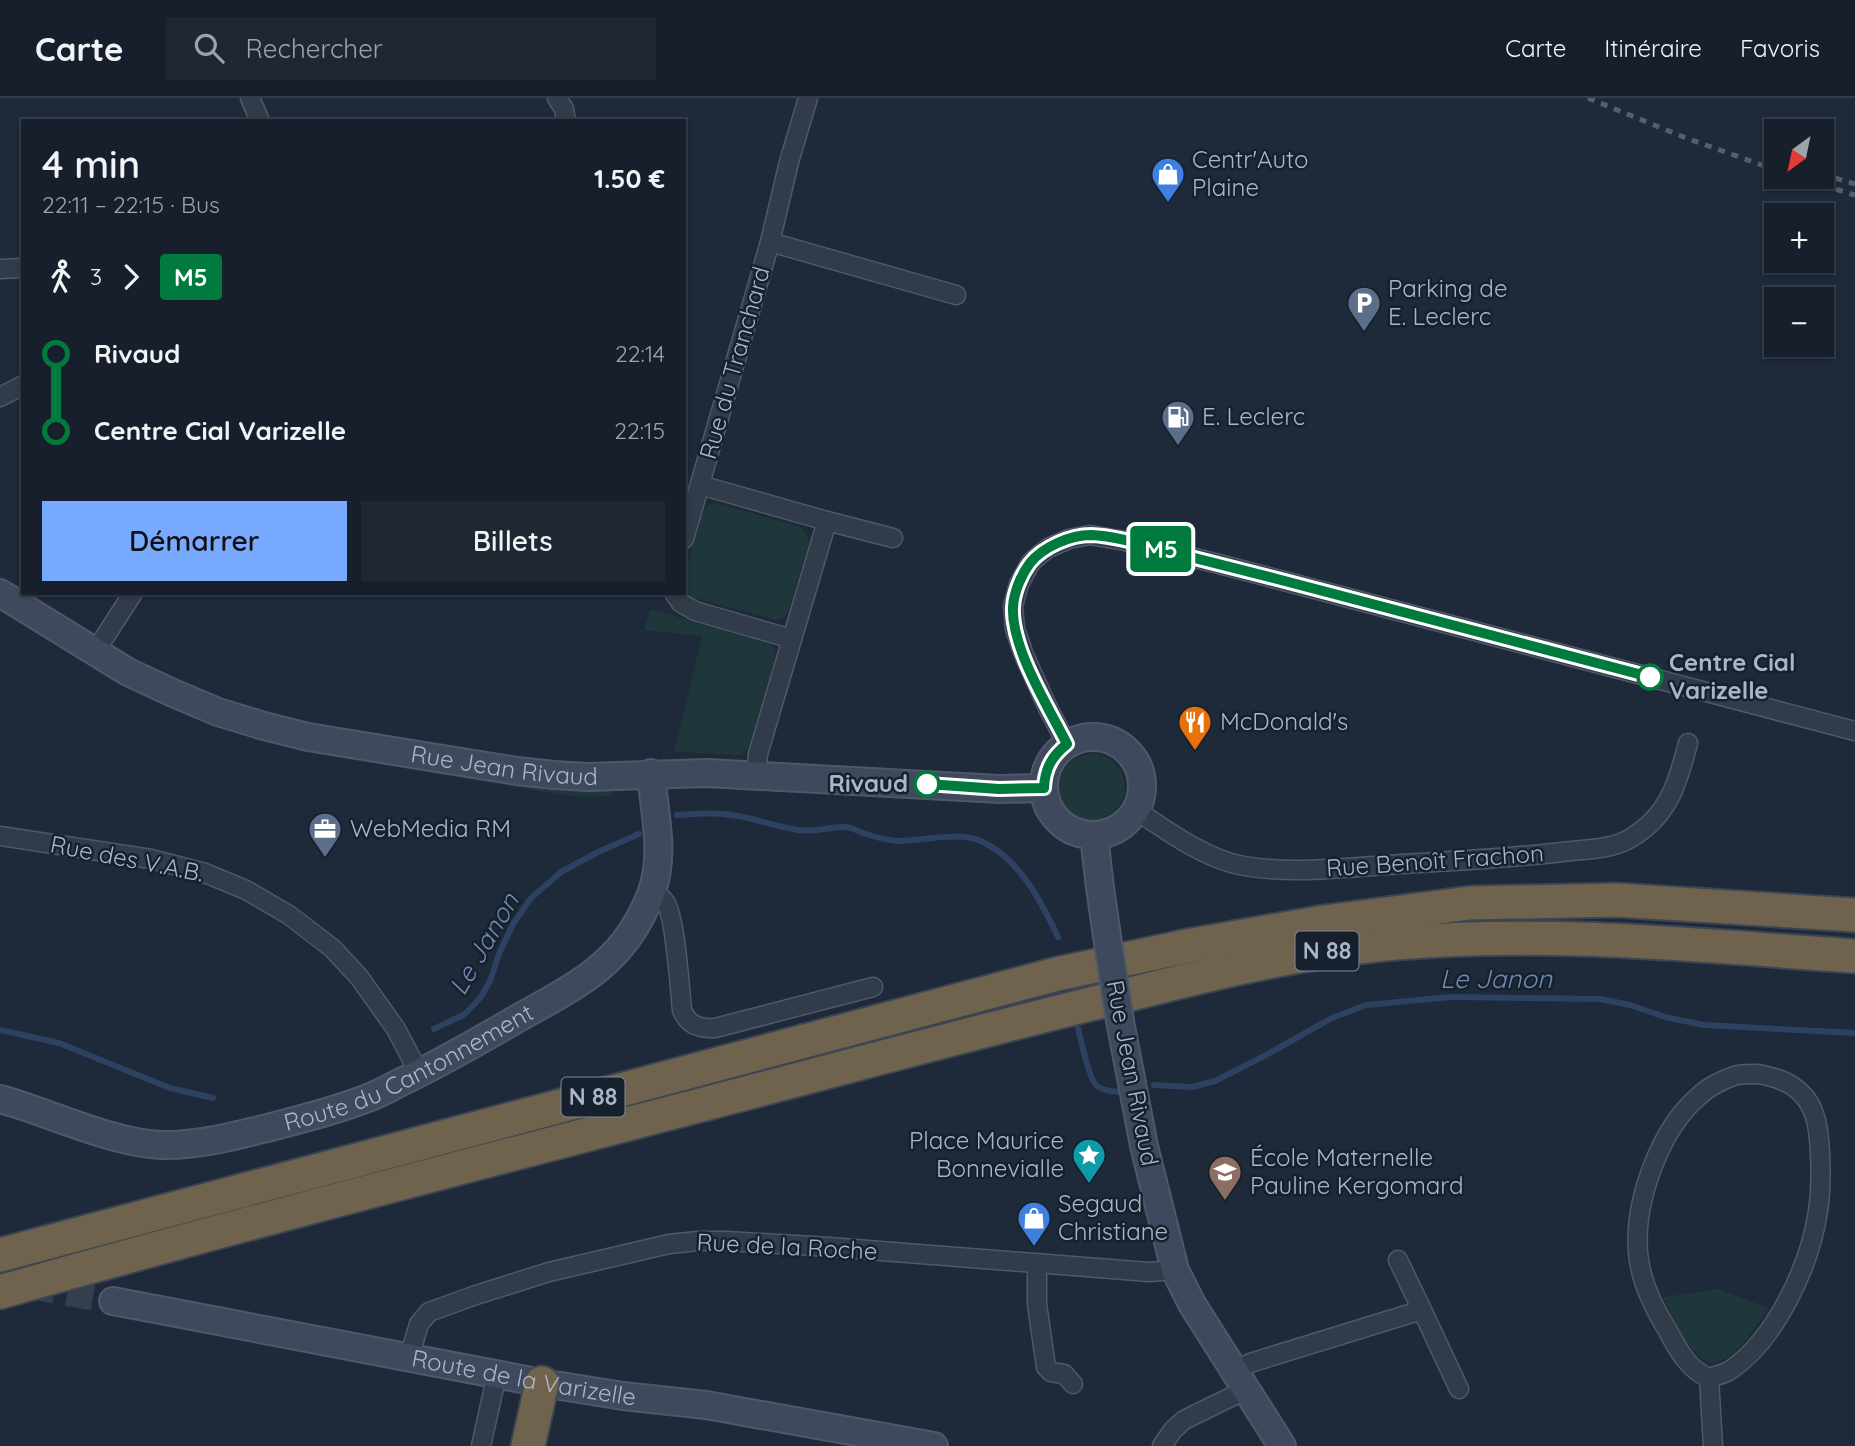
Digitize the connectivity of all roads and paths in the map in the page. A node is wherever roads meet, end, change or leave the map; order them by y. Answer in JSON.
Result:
{"nodes":[{"id":1,"x":250,"y":98,"type":"edge"},
{"id":2,"x":557,"y":98,"type":"edge"},
{"id":3,"x":808,"y":98,"type":"edge"},
{"id":4,"x":259,"y":119,"type":"edge"},
{"id":5,"x":566,"y":119,"type":"edge"},
{"id":6,"x":770,"y":242,"type":"junction"},
{"id":7,"x":21,"y":268,"type":"edge"},
{"id":8,"x":0,"y":269,"type":"edge"},
{"id":9,"x":956,"y":295,"type":"dead end"},
{"id":10,"x":21,"y":386,"type":"edge"},
{"id":11,"x":0,"y":397,"type":"edge"},
{"id":12,"x":700,"y":485,"type":"junction"},
{"id":13,"x":827,"y":521,"type":"junction"},
{"id":14,"x":686,"y":532,"type":"edge"},
{"id":15,"x":893,"y":538,"type":"dead end"},
{"id":16,"x":0,"y":593,"type":"edge"},
{"id":17,"x":131,"y":595,"type":"edge"},
{"id":18,"x":675,"y":595,"type":"edge"},
{"id":19,"x":792,"y":639,"type":"junction"},
{"id":20,"x":95,"y":652,"type":"junction"},
{"id":21,"x":1855,"y":731,"type":"edge"},
{"id":22,"x":1688,"y":743,"type":"dead end"},
{"id":23,"x":1067,"y":744,"type":"junction"},
{"id":24,"x":651,"y":773,"type":"junction"},
{"id":25,"x":756,"y":775,"type":"junction"},
{"id":26,"x":1044,"y":788,"type":"junction"},
{"id":27,"x":1136,"y":810,"type":"junction"},
{"id":28,"x":1094,"y":835,"type":"junction"},
{"id":29,"x":0,"y":836,"type":"edge"},
{"id":30,"x":652,"y":893,"type":"junction"},
{"id":31,"x":1855,"y":915,"type":"edge"},
{"id":32,"x":1855,"y":956,"type":"edge"},
{"id":33,"x":873,"y":987,"type":"dead end"},
{"id":34,"x":419,"y":1073,"type":"junction"},
{"id":35,"x":0,"y":1099,"type":"edge"},
{"id":36,"x":0,"y":1255,"type":"edge"},
{"id":37,"x":1398,"y":1260,"type":"dead end"},
{"id":38,"x":1037,"y":1263,"type":"junction"},
{"id":39,"x":1175,"y":1270,"type":"junction"},
{"id":40,"x":0,"y":1292,"type":"edge"},
{"id":41,"x":113,"y":1301,"type":"tunnel mouth"},
{"id":42,"x":1422,"y":1310,"type":"junction"},
{"id":43,"x":409,"y":1358,"type":"junction"},
{"id":44,"x":497,"y":1374,"type":"junction"},
{"id":45,"x":1709,"y":1378,"type":"junction"},
{"id":46,"x":542,"y":1383,"type":"junction"},
{"id":47,"x":1073,"y":1384,"type":"dead end"},
{"id":48,"x":1234,"y":1384,"type":"junction"},
{"id":49,"x":1459,"y":1388,"type":"dead end"},
{"id":50,"x":481,"y":1446,"type":"edge"},
{"id":51,"x":528,"y":1446,"type":"edge"},
{"id":52,"x":934,"y":1446,"type":"edge"},
{"id":53,"x":1162,"y":1446,"type":"edge"},
{"id":54,"x":1282,"y":1446,"type":"edge"},
{"id":55,"x":1713,"y":1446,"type":"edge"}],
"edges":[{"from":1,"to":4,"type":"street"},
{"from":2,"to":5,"type":"street"},
{"from":3,"to":6,"type":"street","name":"Rue du Tranchard"},
{"from":6,"to":9,"type":"street","name":"Rue du Tranchard"},
{"from":6,"to":12,"type":"street","name":"Rue du Tranchard"},
{"from":7,"to":8,"type":"street"},
{"from":10,"to":11,"type":"street"},
{"from":12,"to":13,"type":"street","name":"Rue du Tranchard"},
{"from":12,"to":14,"type":"street","name":"Rue du Tranchard"},
{"from":13,"to":15,"type":"street","name":"Rue du Tranchard"},
{"from":13,"to":19,"type":"street"},
{"from":16,"to":20,"type":"main road","name":"Rue Jean Rivaud"},
{"from":17,"to":20,"type":"street"},
{"from":18,"to":19,"type":"street"},
{"from":19,"to":25,"type":"street"},
{"from":20,"to":24,"type":"main road","name":"Rue Jean Rivaud"},
{"from":21,"to":23,"type":"street"},
{"from":22,"to":27,"type":"street","name":"Rue Benoît Frachon"},
{"from":23,"to":26,"type":"main road"},
{"from":23,"to":27,"type":"main road"},
{"from":24,"to":25,"type":"main road","name":"Rue Jean Rivaud"},
{"from":24,"to":30,"type":"main road","name":"Route du Cantonnement"},
{"from":25,"to":26,"type":"main road","name":"Rue Jean Rivaud"},
{"from":26,"to":28,"type":"main road"},
{"from":27,"to":28,"type":"main road"},
{"from":28,"to":39,"type":"main road","name":"Rue Jean Rivaud","bridge":true},
{"from":29,"to":34,"type":"street","name":"Rue des V.A.B."},
{"from":30,"to":33,"type":"street"},
{"from":30,"to":34,"type":"main road","name":"Route du Cantonnement"},
{"from":31,"to":36,"type":"highway","number":"N 88"},
{"from":32,"to":40,"type":"highway","number":"N 88"},
{"from":34,"to":35,"type":"main road","name":"Route du Cantonnement"},
{"from":37,"to":42,"type":"street"},
{"from":38,"to":39,"type":"street"},
{"from":38,"to":43,"type":"street","name":"Rue de la Roche"},
{"from":38,"to":47,"type":"street"},
{"from":39,"to":48,"type":"main road","name":"Rue Jean Rivaud"},
{"from":41,"to":43,"type":"main road","name":"Route de la Varizelle"},
{"from":42,"to":48,"type":"street"},
{"from":42,"to":49,"type":"street"},
{"from":43,"to":44,"type":"main road","name":"Route de la Varizelle"},
{"from":44,"to":46,"type":"main road","name":"Route de la Varizelle"},
{"from":44,"to":50,"type":"street"},
{"from":45,"to":45,"type":"street"},
{"from":45,"to":55,"type":"street"},
{"from":46,"to":51,"type":"highway"},
{"from":46,"to":52,"type":"main road","name":"Route de la Varizelle"},
{"from":48,"to":53,"type":"street"},
{"from":48,"to":54,"type":"main road","name":"Rue Jean Rivaud"}]}
